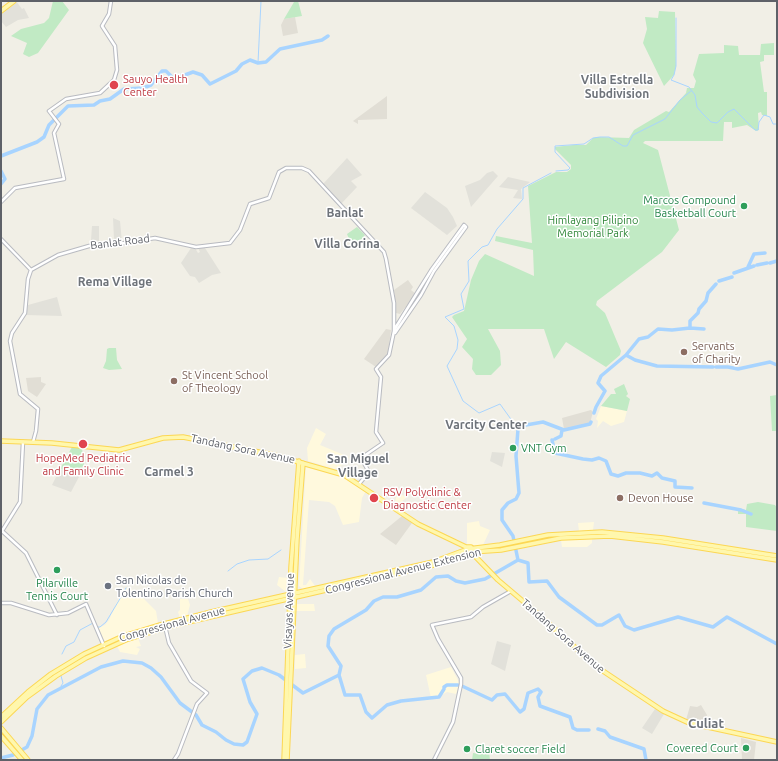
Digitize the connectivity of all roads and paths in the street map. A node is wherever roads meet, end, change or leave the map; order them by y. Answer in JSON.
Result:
{"nodes":[{"id":1,"x":14,"y":1,"type":"edge"},
{"id":2,"x":111,"y":1,"type":"edge"},
{"id":3,"x":1,"y":11,"type":"edge"},
{"id":4,"x":1,"y":202,"type":"edge"},
{"id":5,"x":1,"y":239,"type":"edge"},
{"id":6,"x":444,"y":253,"type":"junction"},
{"id":7,"x":447,"y":255,"type":"junction"},
{"id":8,"x":31,"y":270,"type":"junction"},
{"id":9,"x":394,"y":316,"type":"junction"},
{"id":10,"x":401,"y":318,"type":"junction"},
{"id":11,"x":394,"y":330,"type":"junction"},
{"id":12,"x":394,"y":335,"type":"junction"},
{"id":13,"x":1,"y":441,"type":"edge"},
{"id":14,"x":23,"y":441,"type":"junction"},
{"id":15,"x":33,"y":442,"type":"junction"},
{"id":16,"x":301,"y":462,"type":"junction"},
{"id":17,"x":359,"y":484,"type":"junction"},
{"id":18,"x":297,"y":501,"type":"junction"},
{"id":19,"x":2,"y":531,"type":"edge"},
{"id":20,"x":628,"y":535,"type":"junction"},
{"id":21,"x":511,"y":545,"type":"junction"},
{"id":22,"x":464,"y":549,"type":"junction"},
{"id":23,"x":471,"y":552,"type":"junction"},
{"id":24,"x":777,"y":556,"type":"edge"},
{"id":25,"x":777,"y":560,"type":"edge"},
{"id":26,"x":434,"y":563,"type":"junction"},
{"id":27,"x":290,"y":584,"type":"junction"},
{"id":28,"x":295,"y":586,"type":"junction"},
{"id":29,"x":511,"y":591,"type":"junction"},
{"id":30,"x":304,"y":592,"type":"junction"},
{"id":31,"x":295,"y":596,"type":"junction"},
{"id":32,"x":290,"y":597,"type":"junction"},
{"id":33,"x":282,"y":598,"type":"junction"},
{"id":34,"x":1,"y":603,"type":"edge"},
{"id":35,"x":289,"y":608,"type":"junction"},
{"id":36,"x":57,"y":615,"type":"junction"},
{"id":37,"x":164,"y":626,"type":"junction"},
{"id":38,"x":104,"y":646,"type":"junction"},
{"id":39,"x":288,"y":706,"type":"junction"},
{"id":40,"x":2,"y":717,"type":"edge"},
{"id":41,"x":1,"y":722,"type":"edge"},
{"id":42,"x":1,"y":728,"type":"edge"},
{"id":43,"x":5,"y":732,"type":"junction"},
{"id":44,"x":1,"y":736,"type":"edge"},
{"id":45,"x":777,"y":742,"type":"edge"},
{"id":46,"x":22,"y":760,"type":"edge"},
{"id":47,"x":28,"y":760,"type":"edge"},
{"id":48,"x":174,"y":760,"type":"edge"},
{"id":49,"x":284,"y":760,"type":"edge"},
{"id":50,"x":287,"y":760,"type":"edge"},
{"id":51,"x":434,"y":760,"type":"edge"}],
"edges":[{"from":1,"to":3,"type":"main road"},
{"from":2,"to":4,"type":"street"},
{"from":5,"to":8,"type":"street"},
{"from":6,"to":7,"type":"street"},
{"from":6,"to":7,"type":"street"},
{"from":6,"to":10,"type":"street"},
{"from":7,"to":12,"type":"street"},
{"from":8,"to":9,"type":"street","name":"Banlat Road"},
{"from":8,"to":15,"type":"street"},
{"from":9,"to":10,"type":"street"},
{"from":9,"to":11,"type":"street","name":"Banlat Road"},
{"from":10,"to":11,"type":"street"},
{"from":11,"to":12,"type":"street","name":"Banlat Road"},
{"from":12,"to":17,"type":"street"},
{"from":13,"to":14,"type":"main road","name":"Tandang Sora Avenue"},
{"from":14,"to":15,"type":"main road","name":"Tandang Sora Avenue"},
{"from":14,"to":19,"type":"street"},
{"from":15,"to":16,"type":"main road","name":"Tandang Sora Avenue"},
{"from":16,"to":17,"type":"main road","name":"Tandang Sora Avenue"},
{"from":16,"to":18,"type":"main road","name":"Visayas Avenue"},
{"from":17,"to":22,"type":"main road","name":"Tandang Sora Avenue"},
{"from":18,"to":27,"type":"main road","name":"Visayas Avenue"},
{"from":18,"to":28,"type":"main road","name":"Visayas Avenue"},
{"from":19,"to":36,"type":"street"},
{"from":20,"to":21,"type":"main road","name":"Congressional Avenue Extension"},
{"from":20,"to":24,"type":"main road","name":"Congressional Avenue Extension"},
{"from":20,"to":25,"type":"main road","name":"Congressional Avenue Extension"},
{"from":21,"to":22,"type":"main road","name":"Congressional Avenue Extension"},
{"from":21,"to":23,"type":"main road","name":"Congressional Avenue Extension"},
{"from":22,"to":26,"type":"main road","name":"Congressional Avenue Extension"},
{"from":23,"to":26,"type":"main road","name":"Congressional Avenue Extension"},
{"from":23,"to":29,"type":"main road","name":"Tandang Sora Avenue"},
{"from":26,"to":30,"type":"main road","name":"Congressional Avenue Extension"},
{"from":26,"to":31,"type":"main road","name":"Congressional Avenue Extension"},
{"from":27,"to":32,"type":"main road","name":"Visayas Avenue"},
{"from":27,"to":33,"type":"main road"},
{"from":28,"to":30,"type":"main road"},
{"from":28,"to":31,"type":"main road","name":"Visayas Avenue"},
{"from":29,"to":45,"type":"main road","name":"Tandang Sora Avenue"},
{"from":29,"to":51,"type":"street"},
{"from":30,"to":31,"type":"main road","name":"Congressional Avenue Extension"},
{"from":31,"to":32,"type":"main road","name":"Congressional Avenue Extension"},
{"from":31,"to":39,"type":"main road","name":"Visayas Avenue"},
{"from":32,"to":33,"type":"main road","name":"Congressional Avenue"},
{"from":32,"to":35,"type":"main road","name":"Visayas Avenue"},
{"from":33,"to":35,"type":"main road"},
{"from":33,"to":37,"type":"main road","name":"Congressional Avenue"},
{"from":34,"to":36,"type":"street"},
{"from":35,"to":39,"type":"main road","name":"Visayas Avenue"},
{"from":36,"to":38,"type":"street"},
{"from":37,"to":38,"type":"main road","name":"Congressional Avenue"},
{"from":37,"to":48,"type":"street"},
{"from":38,"to":40,"type":"main road","name":"Congressional Avenue"},
{"from":39,"to":49,"type":"main road","name":"Visayas Avenue"},
{"from":39,"to":50,"type":"main road","name":"Visayas Avenue"},
{"from":40,"to":41,"type":"main road","name":"Congressional Avenue"},
{"from":40,"to":43,"type":"main road"},
{"from":42,"to":43,"type":"main road"},
{"from":43,"to":47,"type":"main road"},
{"from":44,"to":46,"type":"main road"}]}
